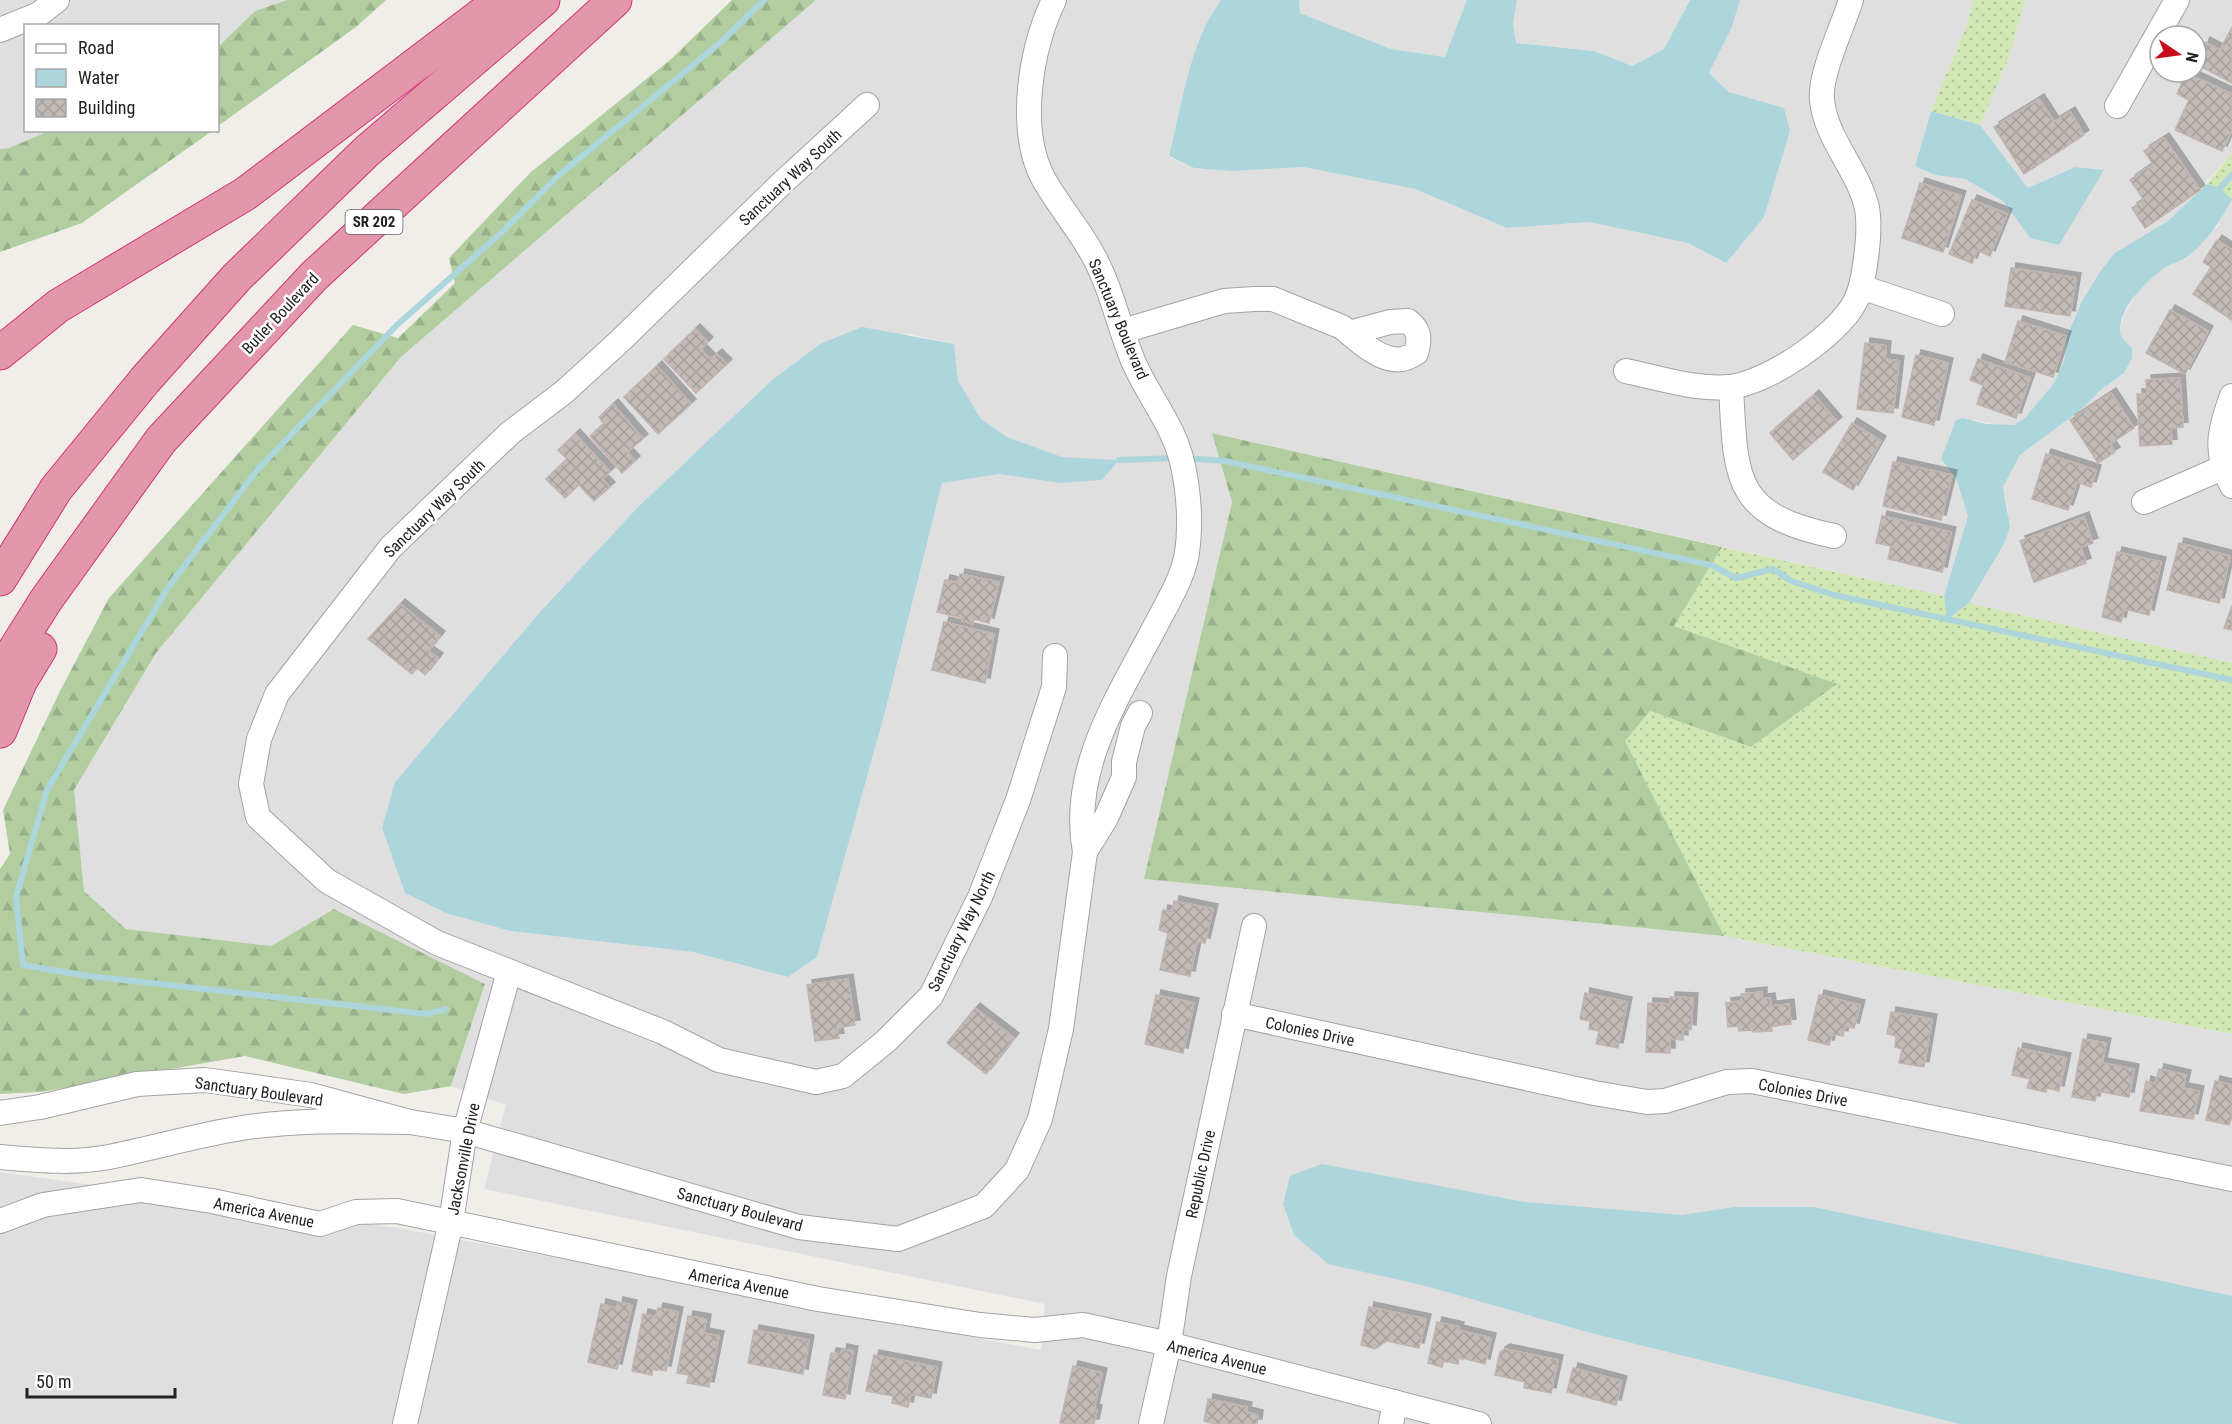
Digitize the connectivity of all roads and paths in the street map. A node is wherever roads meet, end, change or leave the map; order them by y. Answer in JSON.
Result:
{"nodes":[{"id":1,"x":57,"y":0,"type":"edge"},
{"id":2,"x":501,"y":0,"type":"edge"},
{"id":3,"x":543,"y":0,"type":"edge"},
{"id":4,"x":615,"y":0,"type":"edge"},
{"id":5,"x":1054,"y":0,"type":"edge"},
{"id":6,"x":1851,"y":0,"type":"edge"},
{"id":7,"x":2177,"y":0,"type":"edge"},
{"id":8,"x":0,"y":30,"type":"edge"},
{"id":9,"x":867,"y":105,"type":"dead end"},
{"id":10,"x":2117,"y":106,"type":"dead end"},
{"id":11,"x":314,"y":276,"type":"junction"},
{"id":12,"x":1861,"y":287,"type":"junction"},
{"id":13,"x":1942,"y":314,"type":"dead end"},
{"id":14,"x":1123,"y":331,"type":"junction"},
{"id":15,"x":1349,"y":333,"type":"dead end"},
{"id":16,"x":0,"y":353,"type":"edge"},
{"id":17,"x":1626,"y":371,"type":"dead end"},
{"id":18,"x":1731,"y":387,"type":"junction"},
{"id":19,"x":2232,"y":396,"type":"edge"},
{"id":20,"x":2227,"y":477,"type":"edge"},
{"id":21,"x":2144,"y":502,"type":"dead end"},
{"id":22,"x":1834,"y":536,"type":"dead end"},
{"id":23,"x":0,"y":579,"type":"edge"},
{"id":24,"x":1055,"y":656,"type":"dead end"},
{"id":25,"x":1132,"y":672,"type":"junction"},
{"id":26,"x":0,"y":674,"type":"edge"},
{"id":27,"x":0,"y":731,"type":"edge"},
{"id":28,"x":1084,"y":852,"type":"junction"},
{"id":29,"x":1254,"y":926,"type":"dead end"},
{"id":30,"x":509,"y":972,"type":"junction"},
{"id":31,"x":1233,"y":1014,"type":"junction"},
{"id":32,"x":0,"y":1113,"type":"edge"},
{"id":33,"x":410,"y":1122,"type":"junction"},
{"id":34,"x":465,"y":1131,"type":"junction"},
{"id":35,"x":0,"y":1157,"type":"edge"},
{"id":36,"x":2232,"y":1179,"type":"edge"},
{"id":37,"x":0,"y":1221,"type":"edge"},
{"id":38,"x":451,"y":1221,"type":"junction"},
{"id":39,"x":1169,"y":1344,"type":"junction"},
{"id":40,"x":1393,"y":1413,"type":"edge"},
{"id":41,"x":405,"y":1424,"type":"edge"},
{"id":42,"x":1151,"y":1424,"type":"edge"},
{"id":43,"x":1479,"y":1424,"type":"edge"}],
"edges":[{"from":1,"to":8,"type":"street"},
{"from":2,"to":16,"type":"highway"},
{"from":3,"to":23,"type":"highway"},
{"from":4,"to":11,"type":"highway","name":"Butler Boulevard","number":"SR 202"},
{"from":5,"to":14,"type":"street","name":"Sanctuary Boulevard"},
{"from":6,"to":12,"type":"street"},
{"from":7,"to":10,"type":"street"},
{"from":9,"to":30,"type":"street","name":"Sanctuary Way South"},
{"from":11,"to":26,"type":"highway","name":"Butler Boulevard","number":"SR 202"},
{"from":11,"to":27,"type":"highway"},
{"from":12,"to":13,"type":"street"},
{"from":12,"to":18,"type":"street"},
{"from":14,"to":15,"type":"street"},
{"from":14,"to":25,"type":"street","name":"Sanctuary Boulevard"},
{"from":17,"to":18,"type":"street"},
{"from":18,"to":22,"type":"street"},
{"from":19,"to":20,"type":"street"},
{"from":20,"to":21,"type":"street"},
{"from":24,"to":30,"type":"street","name":"Sanctuary Way North"},
{"from":25,"to":28,"type":"street","name":"Sanctuary Boulevard"},
{"from":25,"to":28,"type":"street","name":"Sanctuary Boulevard"},
{"from":28,"to":34,"type":"street","name":"Sanctuary Boulevard"},
{"from":29,"to":31,"type":"street","name":"Republic Drive"},
{"from":30,"to":34,"type":"street","name":"Jacksonville Drive"},
{"from":31,"to":36,"type":"street","name":"Colonies Drive"},
{"from":31,"to":39,"type":"street","name":"Republic Drive"},
{"from":32,"to":33,"type":"street","name":"Sanctuary Boulevard"},
{"from":33,"to":34,"type":"street","name":"Sanctuary Boulevard"},
{"from":33,"to":35,"type":"street","name":"Sanctuary Boulevard"},
{"from":34,"to":38,"type":"street","name":"Jacksonville Drive"},
{"from":37,"to":38,"type":"street","name":"America Avenue"},
{"from":38,"to":39,"type":"street","name":"America Avenue"},
{"from":38,"to":41,"type":"street","name":"Jacksonville Drive"},
{"from":39,"to":40,"type":"street","name":"America Avenue"},
{"from":39,"to":42,"type":"street","name":"Republic Drive"},
{"from":40,"to":43,"type":"street","name":"America Avenue"}]}
